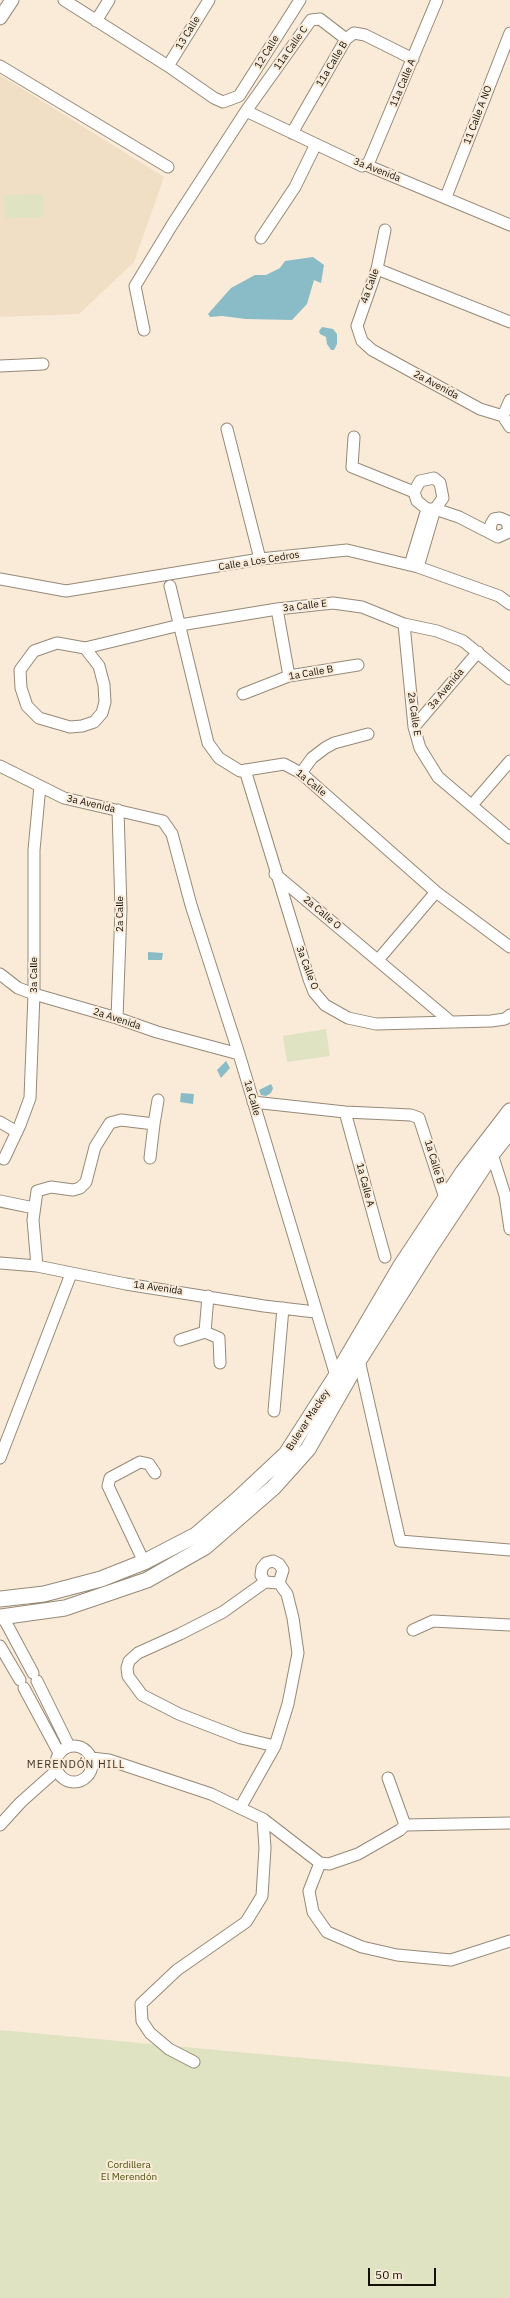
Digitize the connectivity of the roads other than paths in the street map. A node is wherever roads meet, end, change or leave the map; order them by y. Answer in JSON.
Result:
{"nodes":[{"id":1,"x":12,"y":0,"type":"edge"},
{"id":2,"x":64,"y":0,"type":"edge"},
{"id":3,"x":109,"y":0,"type":"edge"},
{"id":4,"x":209,"y":0,"type":"edge"},
{"id":5,"x":300,"y":0,"type":"edge"},
{"id":6,"x":437,"y":0,"type":"edge"},
{"id":7,"x":0,"y":18,"type":"edge"},
{"id":8,"x":96,"y":20,"type":"junction"},
{"id":9,"x":510,"y":33,"type":"edge"},
{"id":10,"x":346,"y":39,"type":"junction"},
{"id":11,"x":413,"y":59,"type":"junction"},
{"id":12,"x":0,"y":66,"type":"edge"},
{"id":13,"x":168,"y":66,"type":"junction"},
{"id":14,"x":246,"y":111,"type":"junction"},
{"id":15,"x":292,"y":133,"type":"junction"},
{"id":16,"x":316,"y":144,"type":"junction"},
{"id":17,"x":366,"y":165,"type":"junction"},
{"id":18,"x":168,"y":167,"type":"dead end"},
{"id":19,"x":446,"y":197,"type":"junction"},
{"id":20,"x":510,"y":225,"type":"edge"},
{"id":21,"x":385,"y":230,"type":"dead end"},
{"id":22,"x":262,"y":238,"type":"dead end"},
{"id":23,"x":377,"y":269,"type":"junction"},
{"id":24,"x":510,"y":322,"type":"edge"},
{"id":25,"x":144,"y":330,"type":"dead end"},
{"id":26,"x":362,"y":341,"type":"joint"},
{"id":27,"x":44,"y":364,"type":"dead end"},
{"id":28,"x":0,"y":366,"type":"edge"},
{"id":29,"x":510,"y":400,"type":"edge"},
{"id":30,"x":503,"y":416,"type":"junction"},
{"id":31,"x":510,"y":427,"type":"edge"},
{"id":32,"x":227,"y":429,"type":"dead end"},
{"id":33,"x":354,"y":437,"type":"dead end"},
{"id":34,"x":414,"y":492,"type":"junction"},
{"id":35,"x":431,"y":509,"type":"junction"},
{"id":36,"x":490,"y":532,"type":"dead end"},
{"id":37,"x":260,"y":560,"type":"junction"},
{"id":38,"x":414,"y":566,"type":"junction"},
{"id":39,"x":0,"y":578,"type":"edge"},
{"id":40,"x":170,"y":586,"type":"dead end"},
{"id":41,"x":510,"y":604,"type":"edge"},
{"id":42,"x":277,"y":609,"type":"junction"},
{"id":43,"x":404,"y":624,"type":"junction"},
{"id":44,"x":180,"y":625,"type":"junction"},
{"id":45,"x":85,"y":648,"type":"junction"},
{"id":46,"x":478,"y":652,"type":"junction"},
{"id":47,"x":358,"y":665,"type":"dead end"},
{"id":48,"x":289,"y":676,"type":"junction"},
{"id":49,"x":510,"y":679,"type":"edge"},
{"id":50,"x":243,"y":694,"type":"dead end"},
{"id":51,"x":414,"y":727,"type":"junction"},
{"id":52,"x":368,"y":734,"type":"dead end"},
{"id":53,"x":510,"y":761,"type":"edge"},
{"id":54,"x":0,"y":766,"type":"edge"},
{"id":55,"x":245,"y":770,"type":"junction"},
{"id":56,"x":301,"y":773,"type":"junction"},
{"id":57,"x":40,"y":786,"type":"junction"},
{"id":58,"x":472,"y":805,"type":"junction"},
{"id":59,"x":118,"y":810,"type":"junction"},
{"id":60,"x":163,"y":821,"type":"joint"},
{"id":61,"x":510,"y":838,"type":"edge"},
{"id":62,"x":275,"y":873,"type":"junction"},
{"id":63,"x":436,"y":892,"type":"junction"},
{"id":64,"x":510,"y":947,"type":"edge"},
{"id":65,"x":378,"y":960,"type":"junction"},
{"id":66,"x":0,"y":974,"type":"edge"},
{"id":67,"x":34,"y":994,"type":"junction"},
{"id":68,"x":510,"y":1015,"type":"edge"},
{"id":69,"x":117,"y":1018,"type":"junction"},
{"id":70,"x":451,"y":1022,"type":"junction"},
{"id":71,"x":239,"y":1054,"type":"junction"},
{"id":72,"x":158,"y":1100,"type":"dead end"},
{"id":73,"x":253,"y":1102,"type":"junction"},
{"id":74,"x":510,"y":1111,"type":"edge"},
{"id":75,"x":345,"y":1112,"type":"junction"},
{"id":76,"x":0,"y":1122,"type":"edge"},
{"id":77,"x":154,"y":1124,"type":"junction"},
{"id":78,"x":510,"y":1131,"type":"edge"},
{"id":79,"x":17,"y":1132,"type":"junction"},
{"id":80,"x":492,"y":1154,"type":"junction"},
{"id":81,"x":150,"y":1158,"type":"dead end"},
{"id":82,"x":4,"y":1159,"type":"dead end"},
{"id":83,"x":446,"y":1198,"type":"junction"},
{"id":84,"x":0,"y":1201,"type":"edge"},
{"id":85,"x":34,"y":1208,"type":"junction"},
{"id":86,"x":510,"y":1229,"type":"edge"},
{"id":87,"x":385,"y":1257,"type":"dead end"},
{"id":88,"x":0,"y":1263,"type":"edge"},
{"id":89,"x":37,"y":1266,"type":"junction"},
{"id":90,"x":71,"y":1274,"type":"junction"},
{"id":91,"x":208,"y":1296,"type":"junction"},
{"id":92,"x":283,"y":1308,"type":"junction"},
{"id":93,"x":315,"y":1312,"type":"junction"},
{"id":94,"x":205,"y":1332,"type":"junction"},
{"id":95,"x":180,"y":1340,"type":"dead end"},
{"id":96,"x":359,"y":1360,"type":"junction"},
{"id":97,"x":220,"y":1363,"type":"dead end"},
{"id":98,"x":336,"y":1376,"type":"junction"},
{"id":99,"x":274,"y":1411,"type":"dead end"},
{"id":100,"x":0,"y":1458,"type":"edge"},
{"id":101,"x":155,"y":1473,"type":"dead end"},
{"id":102,"x":510,"y":1550,"type":"edge"},
{"id":103,"x":144,"y":1562,"type":"junction"},
{"id":104,"x":264,"y":1582,"type":"junction"},
{"id":105,"x":279,"y":1583,"type":"junction"},
{"id":106,"x":0,"y":1599,"type":"edge"},
{"id":107,"x":1,"y":1616,"type":"edge"},
{"id":108,"x":510,"y":1625,"type":"edge"},
{"id":109,"x":413,"y":1630,"type":"dead end"},
{"id":110,"x":0,"y":1646,"type":"edge"},
{"id":111,"x":69,"y":1746,"type":"junction"},
{"id":112,"x":275,"y":1746,"type":"junction"},
{"id":113,"x":59,"y":1753,"type":"junction"},
{"id":114,"x":91,"y":1758,"type":"junction"},
{"id":115,"x":57,"y":1770,"type":"junction"},
{"id":116,"x":388,"y":1778,"type":"dead end"},
{"id":117,"x":240,"y":1808,"type":"junction"},
{"id":118,"x":263,"y":1819,"type":"junction"},
{"id":119,"x":510,"y":1823,"type":"edge"},
{"id":120,"x":405,"y":1824,"type":"junction"},
{"id":121,"x":0,"y":1825,"type":"edge"},
{"id":122,"x":320,"y":1864,"type":"junction"},
{"id":123,"x":510,"y":1941,"type":"edge"},
{"id":124,"x":194,"y":2062,"type":"dead end"}],
"edges":[{"from":1,"to":7,"type":"street"},
{"from":2,"to":8,"type":"street"},
{"from":3,"to":8,"type":"street"},
{"from":4,"to":13,"type":"street","name":"13 Calle"},
{"from":5,"to":13,"type":"street","name":"12 Calle"},
{"from":6,"to":11,"type":"street","name":"11a Calle A"},
{"from":8,"to":13,"type":"street"},
{"from":9,"to":19,"type":"street","name":"11 Calle A NO"},
{"from":10,"to":11,"type":"street","name":"11a Calle B"},
{"from":10,"to":14,"type":"street","name":"11a Calle C"},
{"from":10,"to":15,"type":"street","name":"11a Calle B"},
{"from":11,"to":17,"type":"street","name":"11a Calle A"},
{"from":12,"to":18,"type":"street"},
{"from":14,"to":15,"type":"street","name":"3a Avenida"},
{"from":14,"to":25,"type":"street","name":"11a Calle C"},
{"from":15,"to":16,"type":"street","name":"3a Avenida"},
{"from":16,"to":17,"type":"street","name":"3a Avenida"},
{"from":16,"to":22,"type":"street"},
{"from":17,"to":19,"type":"street","name":"3a Avenida"},
{"from":19,"to":20,"type":"street","name":"3a Avenida"},
{"from":21,"to":23,"type":"street","name":"4a Calle"},
{"from":23,"to":24,"type":"street"},
{"from":23,"to":26,"type":"street","name":"4a Calle"},
{"from":26,"to":30,"type":"street","name":"2a Avenida"},
{"from":27,"to":28,"type":"street"},
{"from":29,"to":30,"type":"street"},
{"from":30,"to":31,"type":"street"},
{"from":32,"to":37,"type":"street"},
{"from":33,"to":34,"type":"street"},
{"from":34,"to":35,"type":"street"},
{"from":34,"to":35,"type":"street"},
{"from":35,"to":36,"type":"street"},
{"from":35,"to":38,"type":"street"},
{"from":37,"to":38,"type":"street","name":"Calle a Los Cedros"},
{"from":37,"to":39,"type":"street","name":"Calle a Los Cedros"},
{"from":38,"to":41,"type":"street","name":"Calle a Los Cedros"},
{"from":40,"to":44,"type":"street","name":"1a Calle"},
{"from":42,"to":43,"type":"street","name":"3a Calle E"},
{"from":42,"to":44,"type":"street","name":"3a Calle E"},
{"from":42,"to":48,"type":"street"},
{"from":43,"to":46,"type":"street","name":"3a Calle E"},
{"from":43,"to":51,"type":"street","name":"2a Calle E"},
{"from":44,"to":45,"type":"street","name":"3a Calle E"},
{"from":44,"to":55,"type":"street","name":"1a Calle"},
{"from":45,"to":45,"type":"street"},
{"from":46,"to":49,"type":"street","name":"3a Calle E"},
{"from":46,"to":51,"type":"street","name":"3a Avenida"},
{"from":47,"to":48,"type":"street","name":"1a Calle B"},
{"from":48,"to":50,"type":"street","name":"1a Calle B"},
{"from":51,"to":58,"type":"street","name":"2a Calle E"},
{"from":52,"to":56,"type":"street"},
{"from":53,"to":58,"type":"street"},
{"from":54,"to":57,"type":"street","name":"3a Avenida"},
{"from":55,"to":56,"type":"street","name":"1a Calle"},
{"from":55,"to":62,"type":"street"},
{"from":56,"to":63,"type":"street","name":"1a Calle"},
{"from":57,"to":59,"type":"street","name":"3a Avenida"},
{"from":57,"to":67,"type":"street","name":"3a Calle"},
{"from":58,"to":61,"type":"street","name":"2a Calle E"},
{"from":59,"to":60,"type":"street","name":"3a Avenida"},
{"from":59,"to":69,"type":"street","name":"2a Calle"},
{"from":60,"to":71,"type":"street","name":"1a Calle"},
{"from":62,"to":65,"type":"street","name":"2a Calle O"},
{"from":62,"to":70,"type":"street","name":"3a Calle O"},
{"from":63,"to":64,"type":"street","name":"1a Calle"},
{"from":63,"to":65,"type":"street"},
{"from":65,"to":70,"type":"street","name":"2a Calle O"},
{"from":66,"to":67,"type":"street","name":"2a Avenida"},
{"from":67,"to":69,"type":"street","name":"2a Avenida"},
{"from":67,"to":79,"type":"street","name":"3a Calle"},
{"from":68,"to":70,"type":"street"},
{"from":69,"to":71,"type":"street","name":"2a Avenida"},
{"from":71,"to":73,"type":"street","name":"1a Calle"},
{"from":72,"to":77,"type":"street"},
{"from":73,"to":75,"type":"street"},
{"from":73,"to":93,"type":"street","name":"1a Calle"},
{"from":74,"to":83,"type":"main road","name":"Bulevar Mackey"},
{"from":75,"to":83,"type":"street","name":"1a Calle B"},
{"from":75,"to":87,"type":"street","name":"1a Calle A"},
{"from":76,"to":79,"type":"street"},
{"from":77,"to":81,"type":"street"},
{"from":77,"to":85,"type":"street"},
{"from":78,"to":80,"type":"main road","name":"Bulevar Mackey"},
{"from":79,"to":82,"type":"street","name":"3a Calle"},
{"from":80,"to":86,"type":"street"},
{"from":80,"to":96,"type":"main road","name":"Bulevar Mackey"},
{"from":83,"to":98,"type":"main road","name":"Bulevar Mackey"},
{"from":84,"to":85,"type":"street"},
{"from":85,"to":89,"type":"street"},
{"from":88,"to":89,"type":"street","name":"1a Avenida"},
{"from":89,"to":90,"type":"street","name":"1a Avenida"},
{"from":90,"to":91,"type":"street","name":"1a Avenida"},
{"from":90,"to":100,"type":"street"},
{"from":91,"to":92,"type":"street","name":"1a Avenida"},
{"from":91,"to":94,"type":"street"},
{"from":92,"to":93,"type":"street","name":"1a Avenida"},
{"from":92,"to":99,"type":"street"},
{"from":93,"to":98,"type":"street","name":"1a Calle"},
{"from":94,"to":95,"type":"street"},
{"from":94,"to":97,"type":"street"},
{"from":96,"to":102,"type":"street"},
{"from":96,"to":107,"type":"main road","name":"Bulevar Mackey"},
{"from":98,"to":103,"type":"main road","name":"Bulevar Mackey"},
{"from":101,"to":103,"type":"street"},
{"from":103,"to":106,"type":"main road","name":"Bulevar Mackey"},
{"from":104,"to":105,"type":"street"},
{"from":104,"to":105,"type":"street"},
{"from":104,"to":112,"type":"street"},
{"from":105,"to":112,"type":"street"},
{"from":107,"to":111,"type":"street"},
{"from":108,"to":109,"type":"street"},
{"from":110,"to":113,"type":"street"},
{"from":111,"to":113,"type":"street"},
{"from":111,"to":114,"type":"street"},
{"from":112,"to":117,"type":"street"},
{"from":113,"to":115,"type":"street"},
{"from":114,"to":115,"type":"street"},
{"from":114,"to":117,"type":"street"},
{"from":115,"to":121,"type":"street"},
{"from":116,"to":120,"type":"street"},
{"from":117,"to":118,"type":"street"},
{"from":118,"to":122,"type":"street"},
{"from":118,"to":124,"type":"street"},
{"from":119,"to":120,"type":"street"},
{"from":120,"to":122,"type":"street"},
{"from":122,"to":123,"type":"street"}]}
